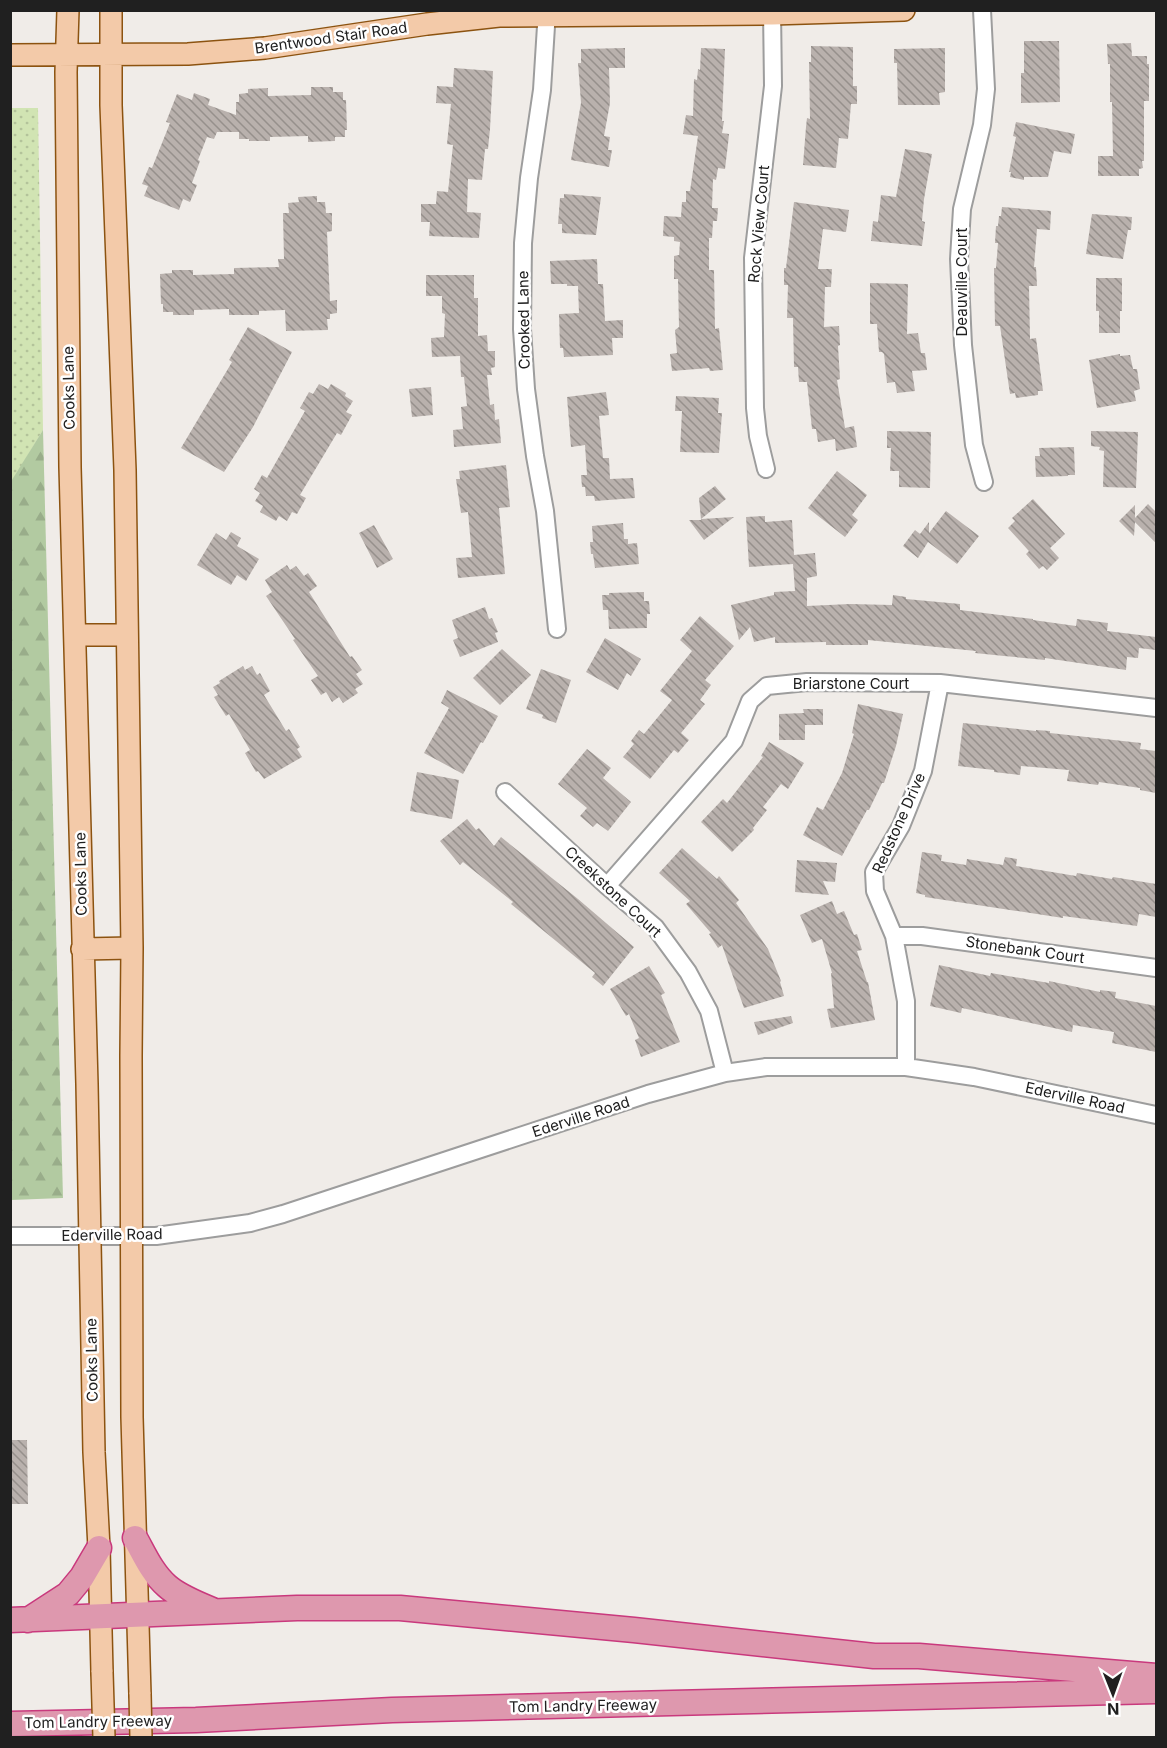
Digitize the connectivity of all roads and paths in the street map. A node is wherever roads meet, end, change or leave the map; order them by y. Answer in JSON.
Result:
{"nodes":[{"id":1,"x":68,"y":10,"type":"edge"},
{"id":2,"x":111,"y":10,"type":"edge"},
{"id":3,"x":904,"y":10,"type":"edge"},
{"id":4,"x":982,"y":10,"type":"edge"},
{"id":5,"x":772,"y":12,"type":"edge"},
{"id":6,"x":547,"y":13,"type":"edge"},
{"id":7,"x":111,"y":54,"type":"junction"},
{"id":8,"x":10,"y":55,"type":"edge"},
{"id":9,"x":66,"y":55,"type":"junction"},
{"id":10,"x":766,"y":469,"type":"dead end"},
{"id":11,"x":984,"y":482,"type":"dead end"},
{"id":12,"x":557,"y":629,"type":"dead end"},
{"id":13,"x":76,"y":635,"type":"junction"},
{"id":14,"x":127,"y":635,"type":"junction"},
{"id":15,"x":940,"y":683,"type":"junction"},
{"id":16,"x":1156,"y":708,"type":"edge"},
{"id":17,"x":505,"y":792,"type":"dead end"},
{"id":18,"x":607,"y":886,"type":"junction"},
{"id":19,"x":894,"y":936,"type":"junction"},
{"id":20,"x":132,"y":948,"type":"junction"},
{"id":21,"x":82,"y":949,"type":"junction"},
{"id":22,"x":1156,"y":968,"type":"edge"},
{"id":23,"x":906,"y":1067,"type":"junction"},
{"id":24,"x":725,"y":1073,"type":"junction"},
{"id":25,"x":1156,"y":1116,"type":"edge"},
{"id":26,"x":10,"y":1236,"type":"edge"},
{"id":27,"x":90,"y":1236,"type":"junction"},
{"id":28,"x":132,"y":1236,"type":"junction"},
{"id":29,"x":135,"y":1538,"type":"junction"},
{"id":30,"x":99,"y":1548,"type":"junction"},
{"id":31,"x":216,"y":1612,"type":"junction"},
{"id":32,"x":137,"y":1615,"type":"junction"},
{"id":33,"x":100,"y":1617,"type":"junction"},
{"id":34,"x":19,"y":1620,"type":"edge"},
{"id":35,"x":1156,"y":1676,"type":"edge"},
{"id":36,"x":1156,"y":1691,"type":"edge"},
{"id":37,"x":10,"y":1724,"type":"edge"},
{"id":38,"x":104,"y":1737,"type":"edge"},
{"id":39,"x":141,"y":1737,"type":"edge"}],
"edges":[{"from":1,"to":9,"type":"main road","name":"Cooks Lane"},
{"from":2,"to":7,"type":"main road"},
{"from":3,"to":5,"type":"main road","name":"Brentwood Stair Road"},
{"from":4,"to":11,"type":"street","name":"Deauville Court"},
{"from":5,"to":6,"type":"main road","name":"Brentwood Stair Road"},
{"from":5,"to":10,"type":"street","name":"Rock View Court"},
{"from":6,"to":7,"type":"main road","name":"Brentwood Stair Road"},
{"from":6,"to":12,"type":"street","name":"Crooked Lane"},
{"from":7,"to":9,"type":"main road","name":"Brentwood Stair Road"},
{"from":7,"to":14,"type":"main road"},
{"from":8,"to":9,"type":"main road","name":"Brentwood Stair Road"},
{"from":9,"to":13,"type":"main road","name":"Cooks Lane"},
{"from":13,"to":14,"type":"main road"},
{"from":13,"to":21,"type":"main road","name":"Cooks Lane"},
{"from":14,"to":20,"type":"main road"},
{"from":15,"to":16,"type":"street","name":"Briarstone Court"},
{"from":15,"to":18,"type":"street","name":"Briarstone Court"},
{"from":15,"to":19,"type":"street","name":"Redstone Drive"},
{"from":17,"to":18,"type":"street","name":"Creekstone Court"},
{"from":18,"to":24,"type":"street","name":"Creekstone Court"},
{"from":19,"to":22,"type":"street","name":"Stonebank Court"},
{"from":19,"to":23,"type":"street","name":"Redstone Drive"},
{"from":20,"to":21,"type":"main road"},
{"from":20,"to":28,"type":"main road"},
{"from":21,"to":27,"type":"main road","name":"Cooks Lane"},
{"from":23,"to":24,"type":"street","name":"Ederville Road"},
{"from":23,"to":25,"type":"street","name":"Ederville Road"},
{"from":24,"to":28,"type":"street","name":"Ederville Road"},
{"from":26,"to":27,"type":"street","name":"Ederville Road"},
{"from":27,"to":28,"type":"street","name":"Ederville Road"},
{"from":27,"to":30,"type":"main road","name":"Cooks Lane"},
{"from":28,"to":29,"type":"main road"},
{"from":29,"to":31,"type":"highway"},
{"from":29,"to":32,"type":"main road"},
{"from":30,"to":33,"type":"main road","name":"Cooks Lane"},
{"from":30,"to":34,"type":"highway"},
{"from":31,"to":32,"type":"highway"},
{"from":31,"to":35,"type":"highway"},
{"from":32,"to":33,"type":"highway"},
{"from":32,"to":39,"type":"main road","bridge":true},
{"from":33,"to":34,"type":"highway"},
{"from":33,"to":38,"type":"main road","name":"Cooks Lane","bridge":true},
{"from":36,"to":37,"type":"highway","name":"Tom Landry Freeway"}]}
